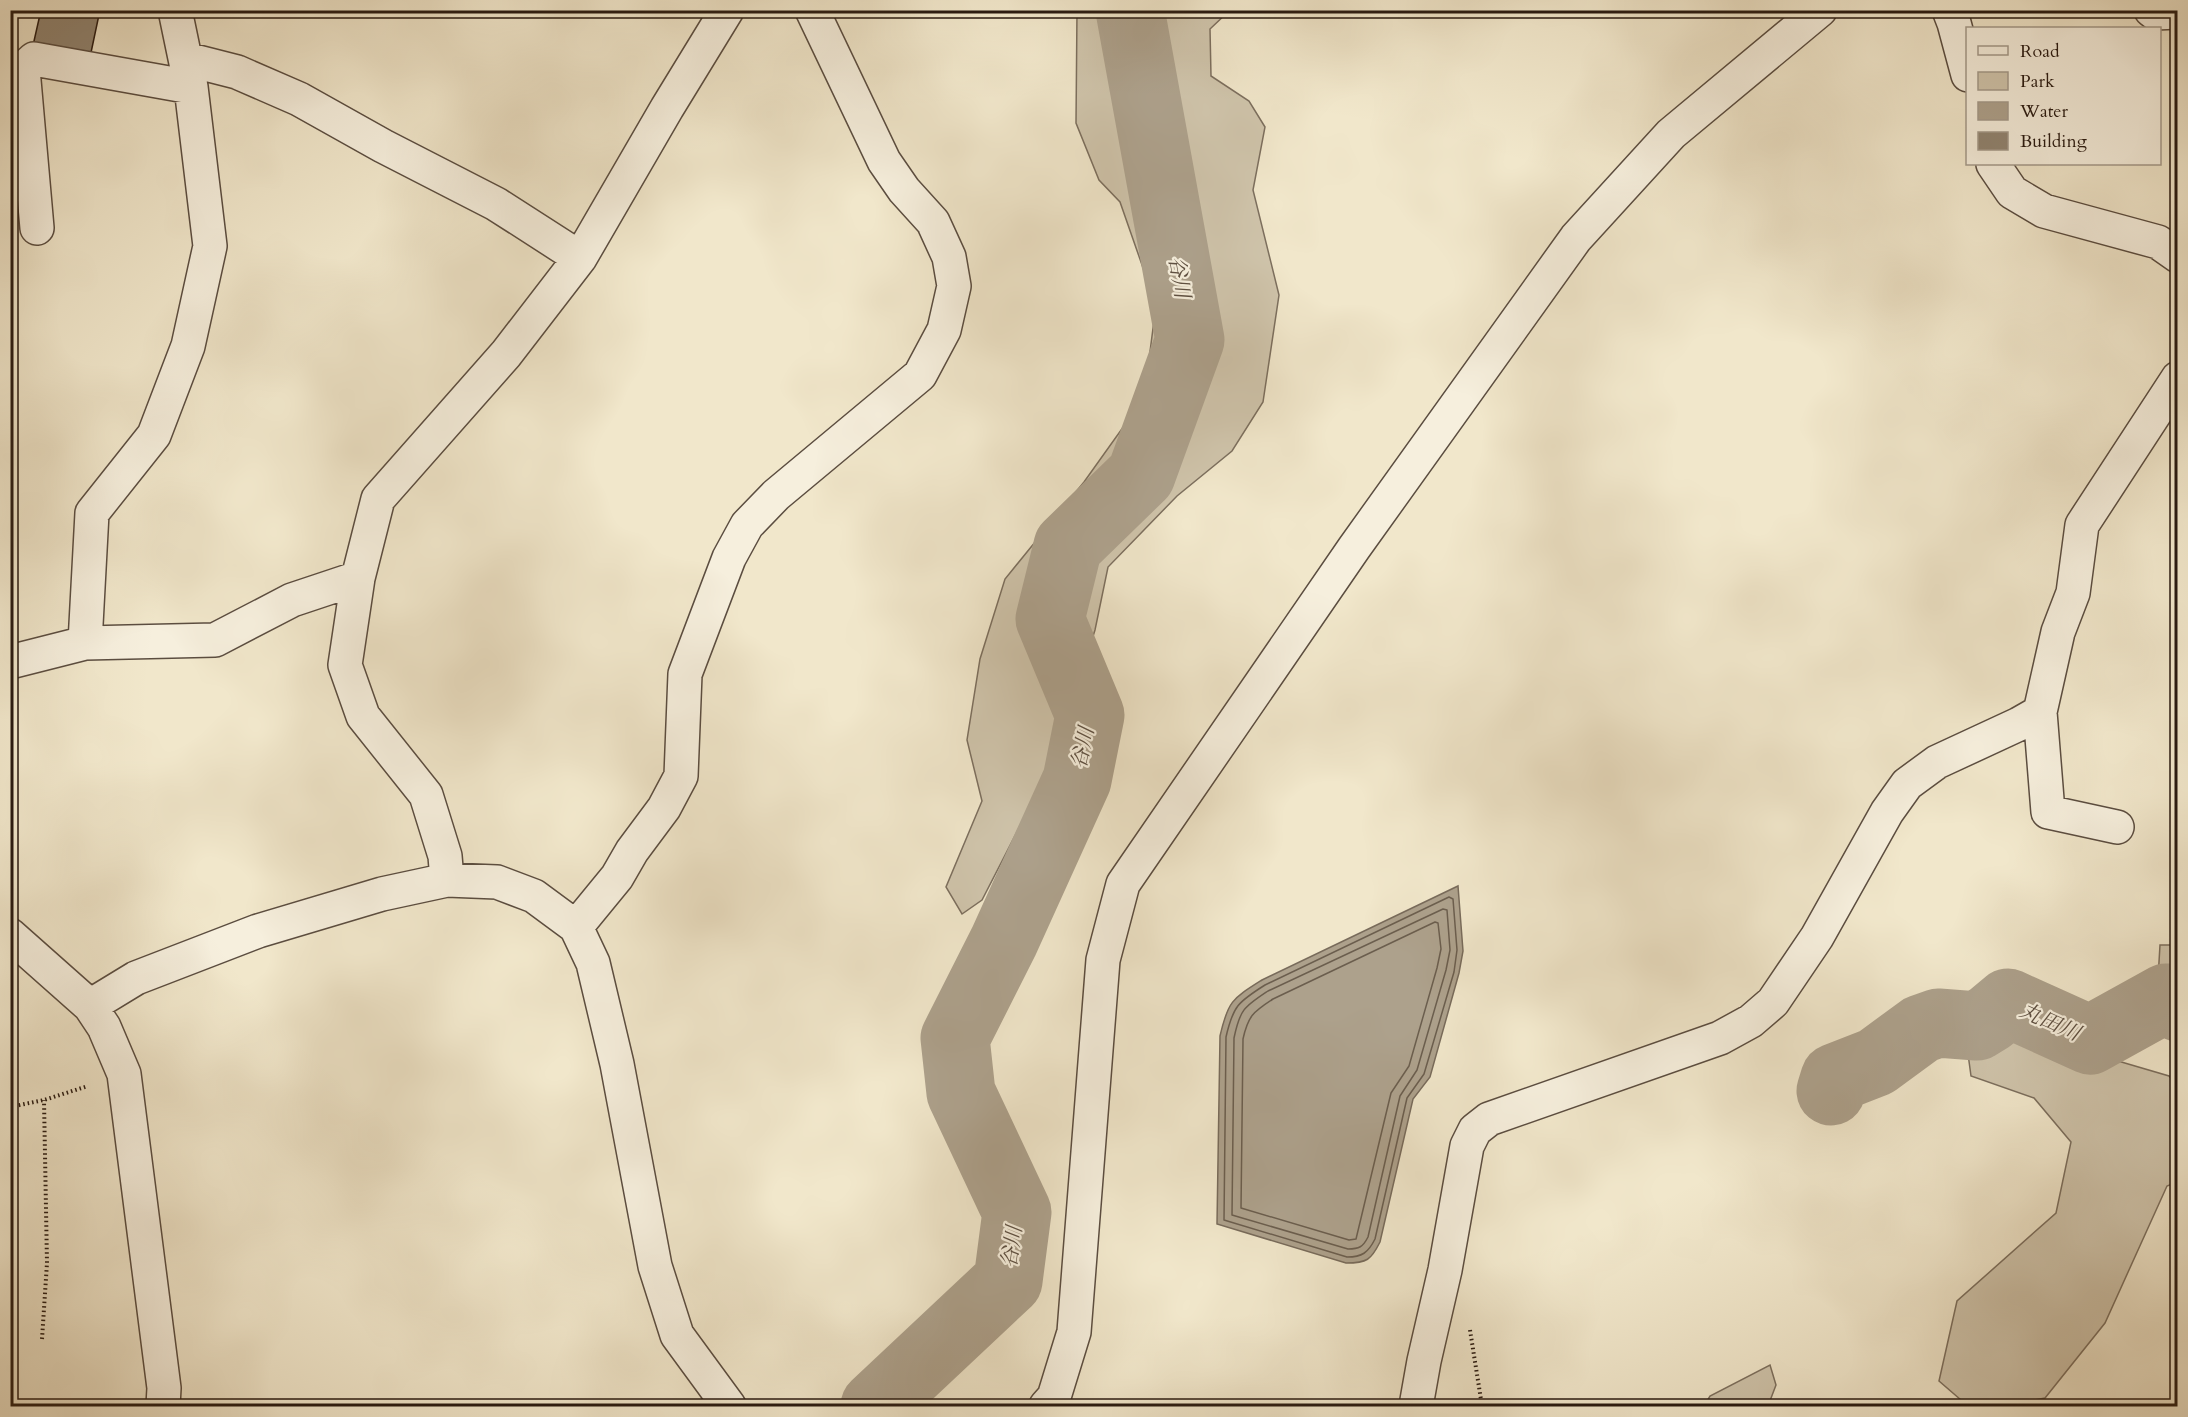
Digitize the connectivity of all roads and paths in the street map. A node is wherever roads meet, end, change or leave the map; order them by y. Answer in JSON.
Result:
{"nodes":[{"id":1,"x":175,"y":10,"type":"edge"},
{"id":2,"x":727,"y":10,"type":"edge"},
{"id":3,"x":813,"y":10,"type":"edge"},
{"id":4,"x":1820,"y":10,"type":"edge"},
{"id":5,"x":1949,"y":10,"type":"edge"},
{"id":6,"x":2151,"y":10,"type":"edge"},
{"id":7,"x":2178,"y":12,"type":"edge"},
{"id":8,"x":1966,"y":68,"type":"edge"},
{"id":9,"x":189,"y":73,"type":"junction"},
{"id":10,"x":1994,"y":165,"type":"edge"},
{"id":11,"x":37,"y":228,"type":"dead end"},
{"id":12,"x":2178,"y":256,"type":"edge"},
{"id":13,"x":580,"y":258,"type":"junction"},
{"id":14,"x":2178,"y":378,"type":"edge"},
{"id":15,"x":358,"y":578,"type":"junction"},
{"id":16,"x":85,"y":643,"type":"junction"},
{"id":17,"x":10,"y":662,"type":"edge"},
{"id":18,"x":2040,"y":712,"type":"junction"},
{"id":19,"x":2117,"y":827,"type":"dead end"},
{"id":20,"x":447,"y":880,"type":"junction"},
{"id":21,"x":576,"y":927,"type":"junction"},
{"id":22,"x":10,"y":935,"type":"edge"},
{"id":23,"x":90,"y":1006,"type":"junction"},
{"id":24,"x":124,"y":1074,"type":"junction"},
{"id":25,"x":44,"y":1100,"type":"junction"},
{"id":26,"x":10,"y":1107,"type":"edge"},
{"id":27,"x":42,"y":1339,"type":"dead end"},
{"id":28,"x":163,"y":1407,"type":"edge"},
{"id":29,"x":729,"y":1407,"type":"edge"},
{"id":30,"x":1046,"y":1407,"type":"edge"},
{"id":31,"x":1416,"y":1407,"type":"edge"}],
"edges":[{"from":1,"to":9,"type":"street"},
{"from":2,"to":13,"type":"street"},
{"from":3,"to":21,"type":"street"},
{"from":4,"to":30,"type":"street"},
{"from":5,"to":8,"type":"street"},
{"from":6,"to":7,"type":"street"},
{"from":9,"to":11,"type":"street"},
{"from":9,"to":13,"type":"street"},
{"from":9,"to":16,"type":"street"},
{"from":10,"to":12,"type":"street"},
{"from":13,"to":15,"type":"street"},
{"from":14,"to":18,"type":"street"},
{"from":15,"to":16,"type":"street"},
{"from":15,"to":20,"type":"street"},
{"from":16,"to":17,"type":"street"},
{"from":18,"to":19,"type":"street"},
{"from":18,"to":31,"type":"street"},
{"from":20,"to":21,"type":"street"},
{"from":20,"to":23,"type":"street"},
{"from":21,"to":29,"type":"street"},
{"from":22,"to":23,"type":"street"},
{"from":23,"to":24,"type":"street"},
{"from":24,"to":25,"type":"path"},
{"from":24,"to":28,"type":"street"},
{"from":25,"to":26,"type":"path"},
{"from":25,"to":27,"type":"path"}]}
